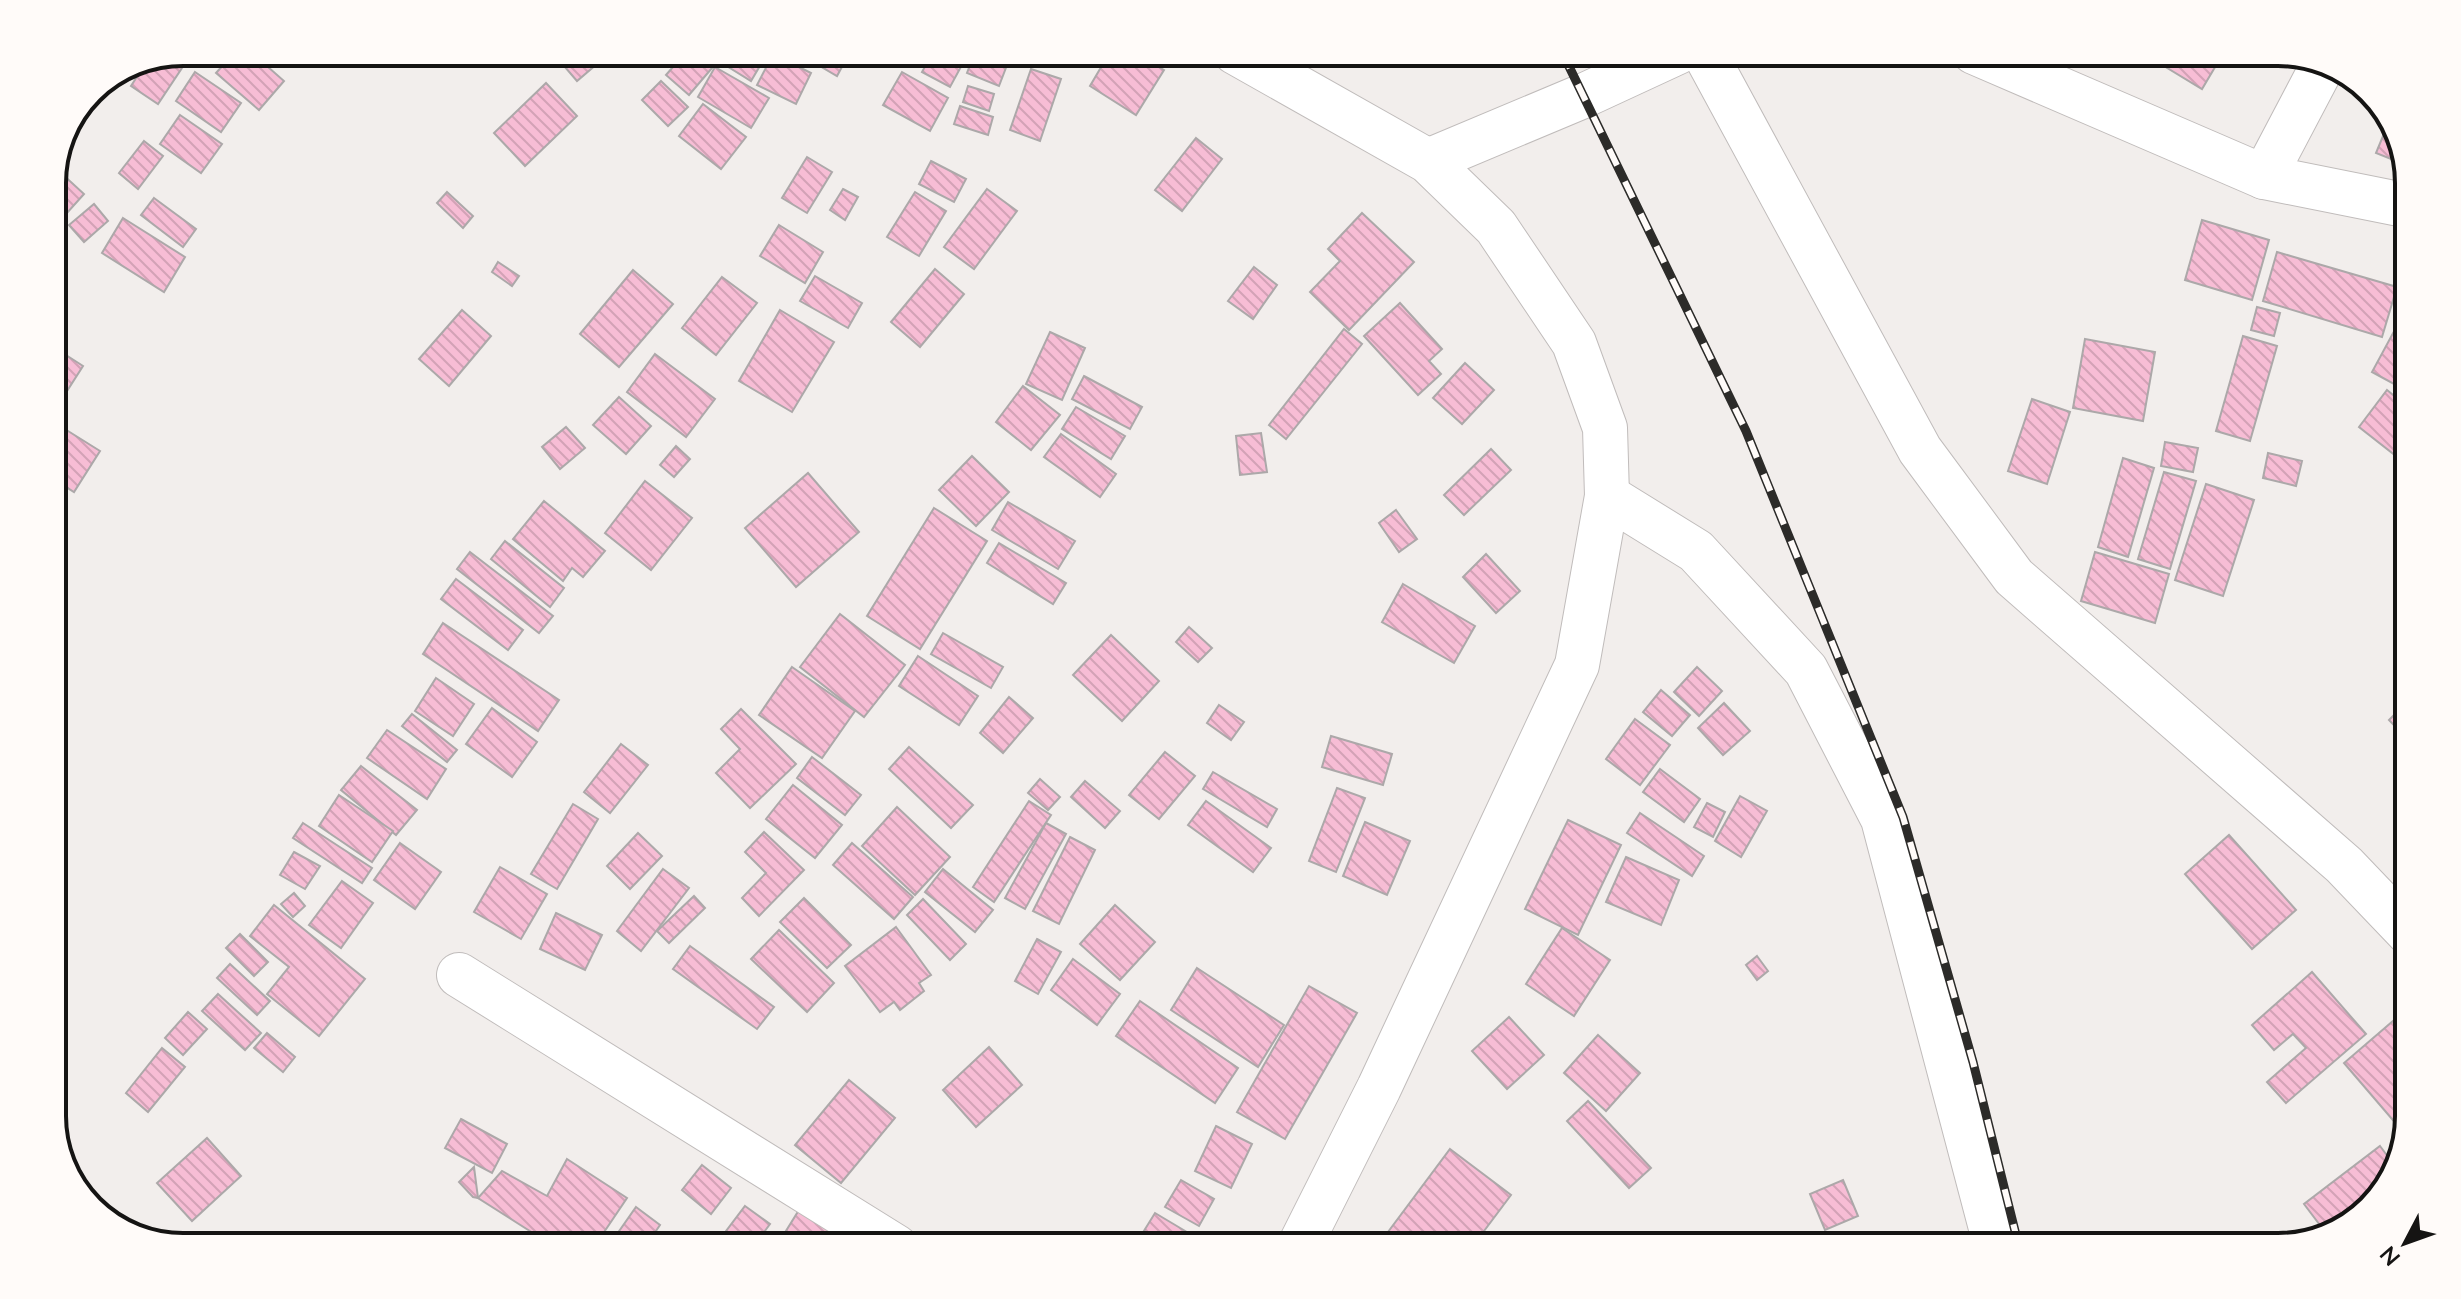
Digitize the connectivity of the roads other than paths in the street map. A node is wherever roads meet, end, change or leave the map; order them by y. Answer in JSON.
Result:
{"nodes":[{"id":1,"x":1260,"y":66,"type":"edge"},
{"id":2,"x":1648,"y":66,"type":"edge"},
{"id":3,"x":1712,"y":66,"type":"edge"},
{"id":4,"x":2006,"y":66,"type":"edge"},
{"id":5,"x":2319,"y":73,"type":"edge"},
{"id":6,"x":1428,"y":161,"type":"junction"},
{"id":7,"x":2264,"y":177,"type":"junction"},
{"id":8,"x":2395,"y":203,"type":"edge"},
{"id":9,"x":1607,"y":496,"type":"junction"},
{"id":10,"x":2395,"y":918,"type":"edge"},
{"id":11,"x":459,"y":975,"type":"dead end"},
{"id":12,"x":874,"y":1233,"type":"edge"},
{"id":13,"x":1306,"y":1233,"type":"edge"},
{"id":14,"x":1992,"y":1233,"type":"edge"}],
"edges":[{"from":1,"to":6,"type":"street"},
{"from":2,"to":6,"type":"street"},
{"from":3,"to":10,"type":"street"},
{"from":4,"to":7,"type":"street"},
{"from":5,"to":7,"type":"street"},
{"from":6,"to":9,"type":"street"},
{"from":7,"to":8,"type":"street"},
{"from":9,"to":13,"type":"street"},
{"from":9,"to":14,"type":"street"},
{"from":11,"to":12,"type":"street"}]}
